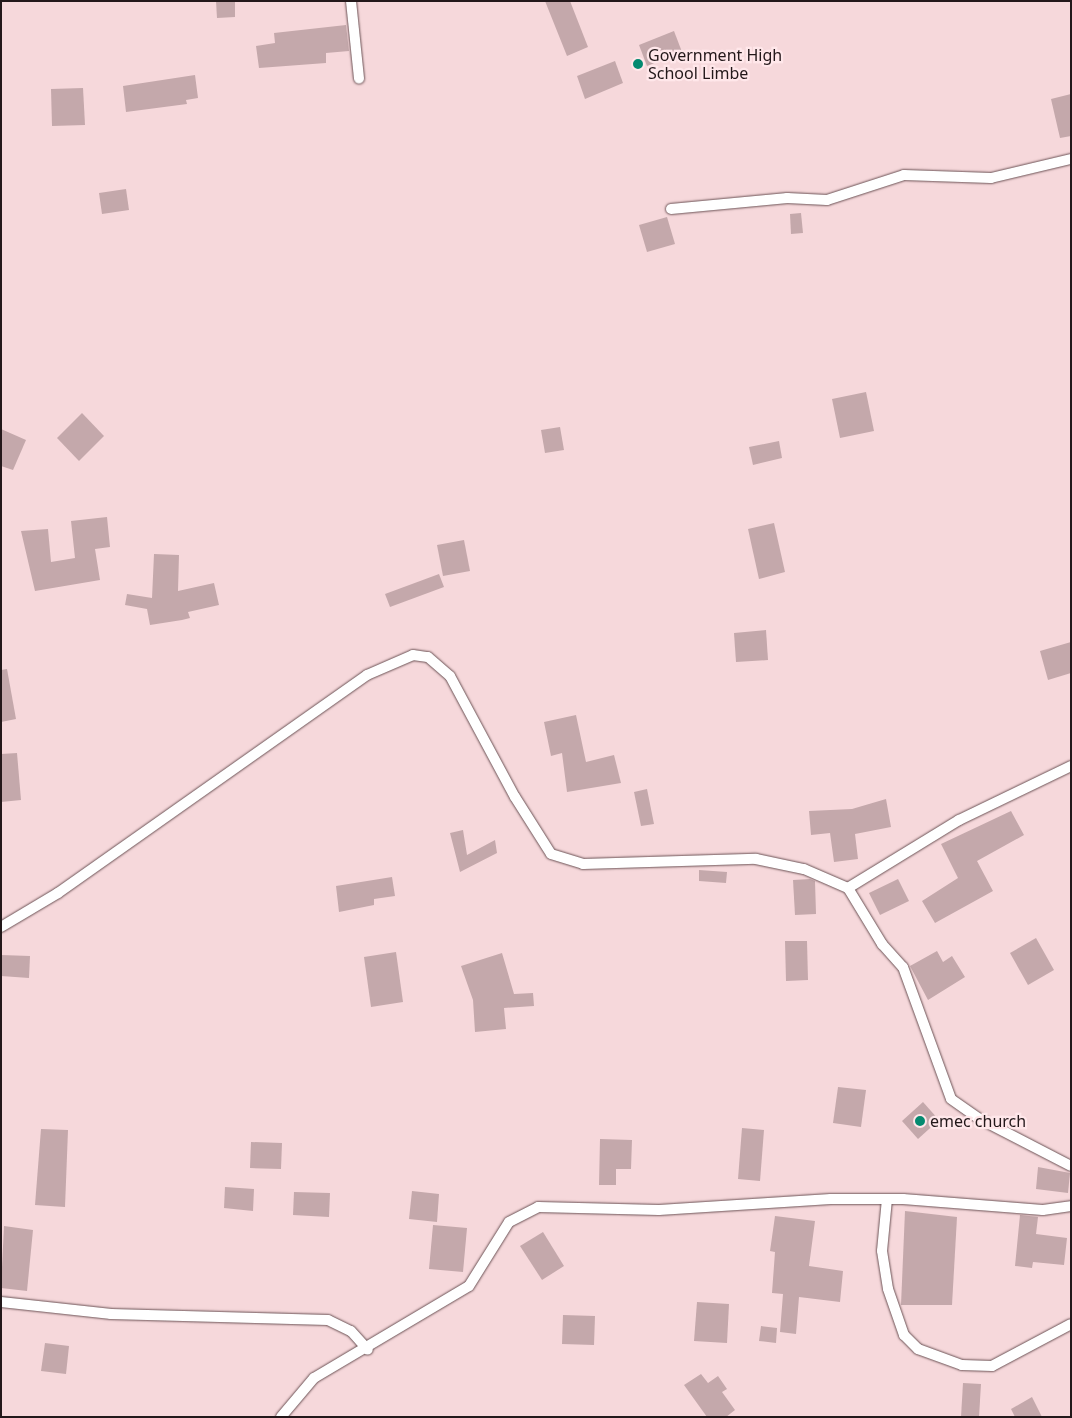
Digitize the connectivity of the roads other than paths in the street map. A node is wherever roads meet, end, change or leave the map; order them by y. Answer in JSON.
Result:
{"nodes":[{"id":1,"x":351,"y":1,"type":"edge"},
{"id":2,"x":358,"y":79,"type":"dead end"},
{"id":3,"x":1071,"y":159,"type":"edge"},
{"id":4,"x":671,"y":209,"type":"dead end"},
{"id":5,"x":1071,"y":766,"type":"edge"},
{"id":6,"x":848,"y":888,"type":"junction"},
{"id":7,"x":1,"y":926,"type":"edge"},
{"id":8,"x":1071,"y":1166,"type":"edge"},
{"id":9,"x":887,"y":1199,"type":"junction"},
{"id":10,"x":1071,"y":1206,"type":"edge"},
{"id":11,"x":1,"y":1302,"type":"edge"},
{"id":12,"x":1071,"y":1324,"type":"edge"},
{"id":13,"x":368,"y":1350,"type":"junction"},
{"id":14,"x":281,"y":1417,"type":"edge"}],
"edges":[{"from":1,"to":2,"type":"street"},
{"from":3,"to":4,"type":"street"},
{"from":5,"to":6,"type":"street"},
{"from":6,"to":7,"type":"street"},
{"from":6,"to":8,"type":"street"},
{"from":9,"to":10,"type":"street"},
{"from":9,"to":12,"type":"street"},
{"from":9,"to":13,"type":"street"},
{"from":11,"to":13,"type":"street"},
{"from":13,"to":14,"type":"street"}]}
